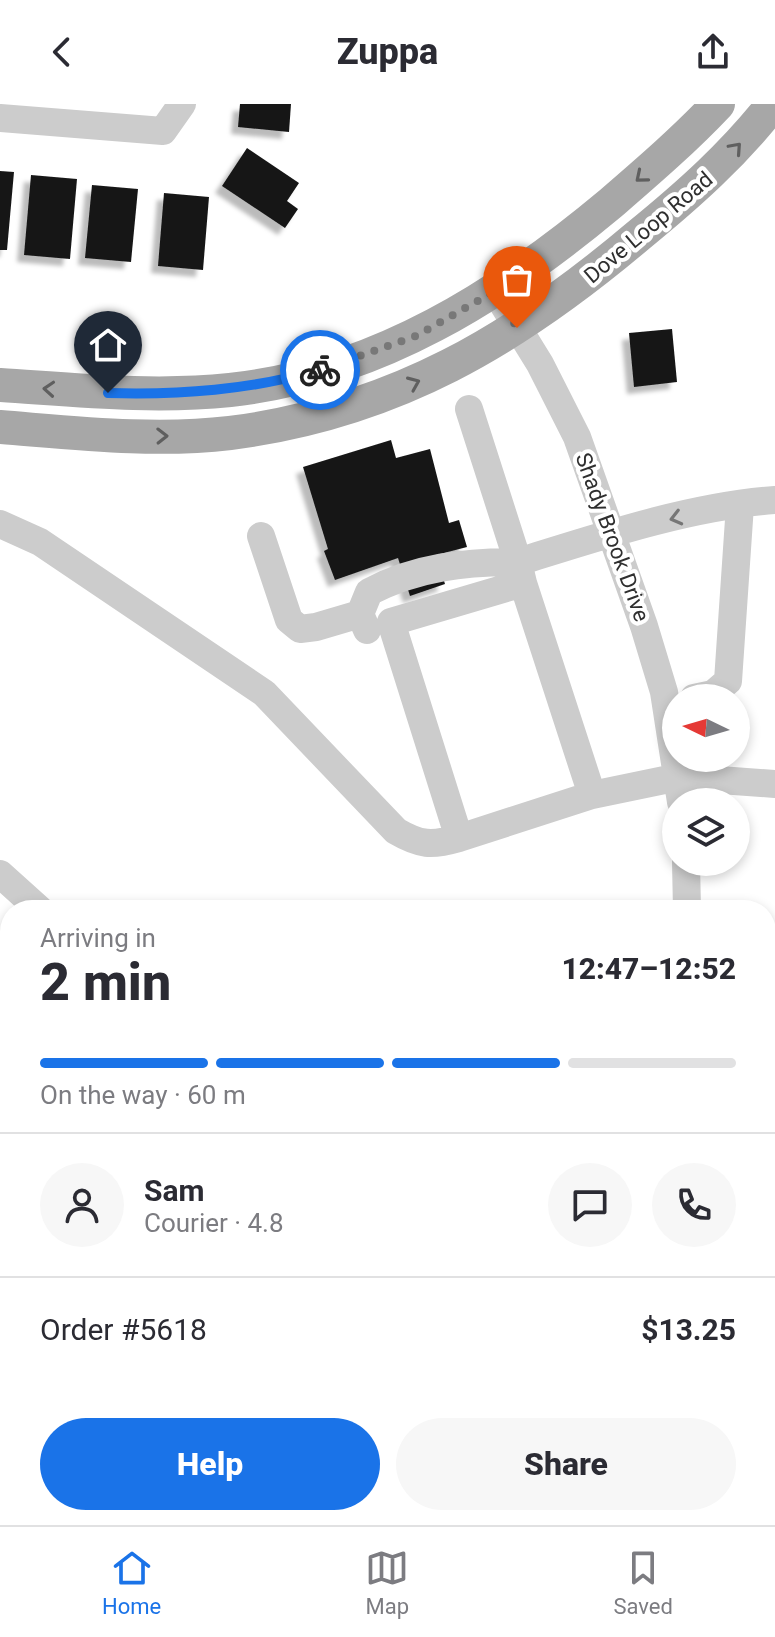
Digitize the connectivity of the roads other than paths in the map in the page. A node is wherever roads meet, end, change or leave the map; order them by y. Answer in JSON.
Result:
{"nodes":[{"id":1,"x":182,"y":104,"type":"edge"},
{"id":2,"x":718,"y":104,"type":"edge"},
{"id":3,"x":773,"y":104,"type":"edge"},
{"id":4,"x":0,"y":118,"type":"edge"},
{"id":5,"x":495,"y":291,"type":"junction"},
{"id":6,"x":517,"y":328,"type":"junction"},
{"id":7,"x":0,"y":385,"type":"edge"},
{"id":8,"x":469,"y":409,"type":"dead end"},
{"id":9,"x":0,"y":427,"type":"edge"},
{"id":10,"x":775,"y":500,"type":"edge"},
{"id":11,"x":740,"y":505,"type":"junction"},
{"id":12,"x":0,"y":524,"type":"edge"},
{"id":13,"x":612,"y":533,"type":"junction"},
{"id":14,"x":261,"y":536,"type":"dead end"},
{"id":15,"x":520,"y":572,"type":"junction"},
{"id":16,"x":360,"y":614,"type":"junction"},
{"id":17,"x":391,"y":622,"type":"junction"},
{"id":18,"x":664,"y":684,"type":"edge"},
{"id":19,"x":725,"y":684,"type":"edge"},
{"id":20,"x":775,"y":785,"type":"edge"},
{"id":21,"x":704,"y":788,"type":"edge"},
{"id":22,"x":662,"y":790,"type":"edge"},
{"id":23,"x":592,"y":795,"type":"junction"},
{"id":24,"x":459,"y":838,"type":"junction"},
{"id":25,"x":0,"y":874,"type":"edge"},
{"id":26,"x":686,"y":876,"type":"edge"},
{"id":27,"x":29,"y":900,"type":"edge"},
{"id":28,"x":687,"y":900,"type":"edge"}],
"edges":[{"from":1,"to":4,"type":"street"},
{"from":2,"to":5,"type":"main road","name":"Dove Loop Road","one_way":true},
{"from":6,"to":3,"type":"main road","name":"Dove Loop Road","one_way":true},
{"from":5,"to":6,"type":"street","name":"Shady Brook Drive"},
{"from":5,"to":7,"type":"main road","name":"Dove Loop Road","one_way":true},
{"from":9,"to":6,"type":"main road","name":"Dove Loop Road","one_way":true},
{"from":6,"to":13,"type":"street","name":"Shady Brook Drive"},
{"from":8,"to":15,"type":"street"},
{"from":10,"to":11,"type":"street"},
{"from":11,"to":13,"type":"street","one_way":true},
{"from":11,"to":19,"type":"street"},
{"from":12,"to":24,"type":"street"},
{"from":13,"to":15,"type":"street"},
{"from":13,"to":18,"type":"street","name":"Shady Brook Drive"},
{"from":14,"to":16,"type":"street"},
{"from":15,"to":16,"type":"street"},
{"from":15,"to":17,"type":"street"},
{"from":15,"to":23,"type":"street"},
{"from":16,"to":17,"type":"street"},
{"from":17,"to":24,"type":"street"},
{"from":20,"to":21,"type":"street"},
{"from":22,"to":23,"type":"street"},
{"from":23,"to":24,"type":"street"},
{"from":25,"to":27,"type":"street"},
{"from":26,"to":28,"type":"street"}]}
